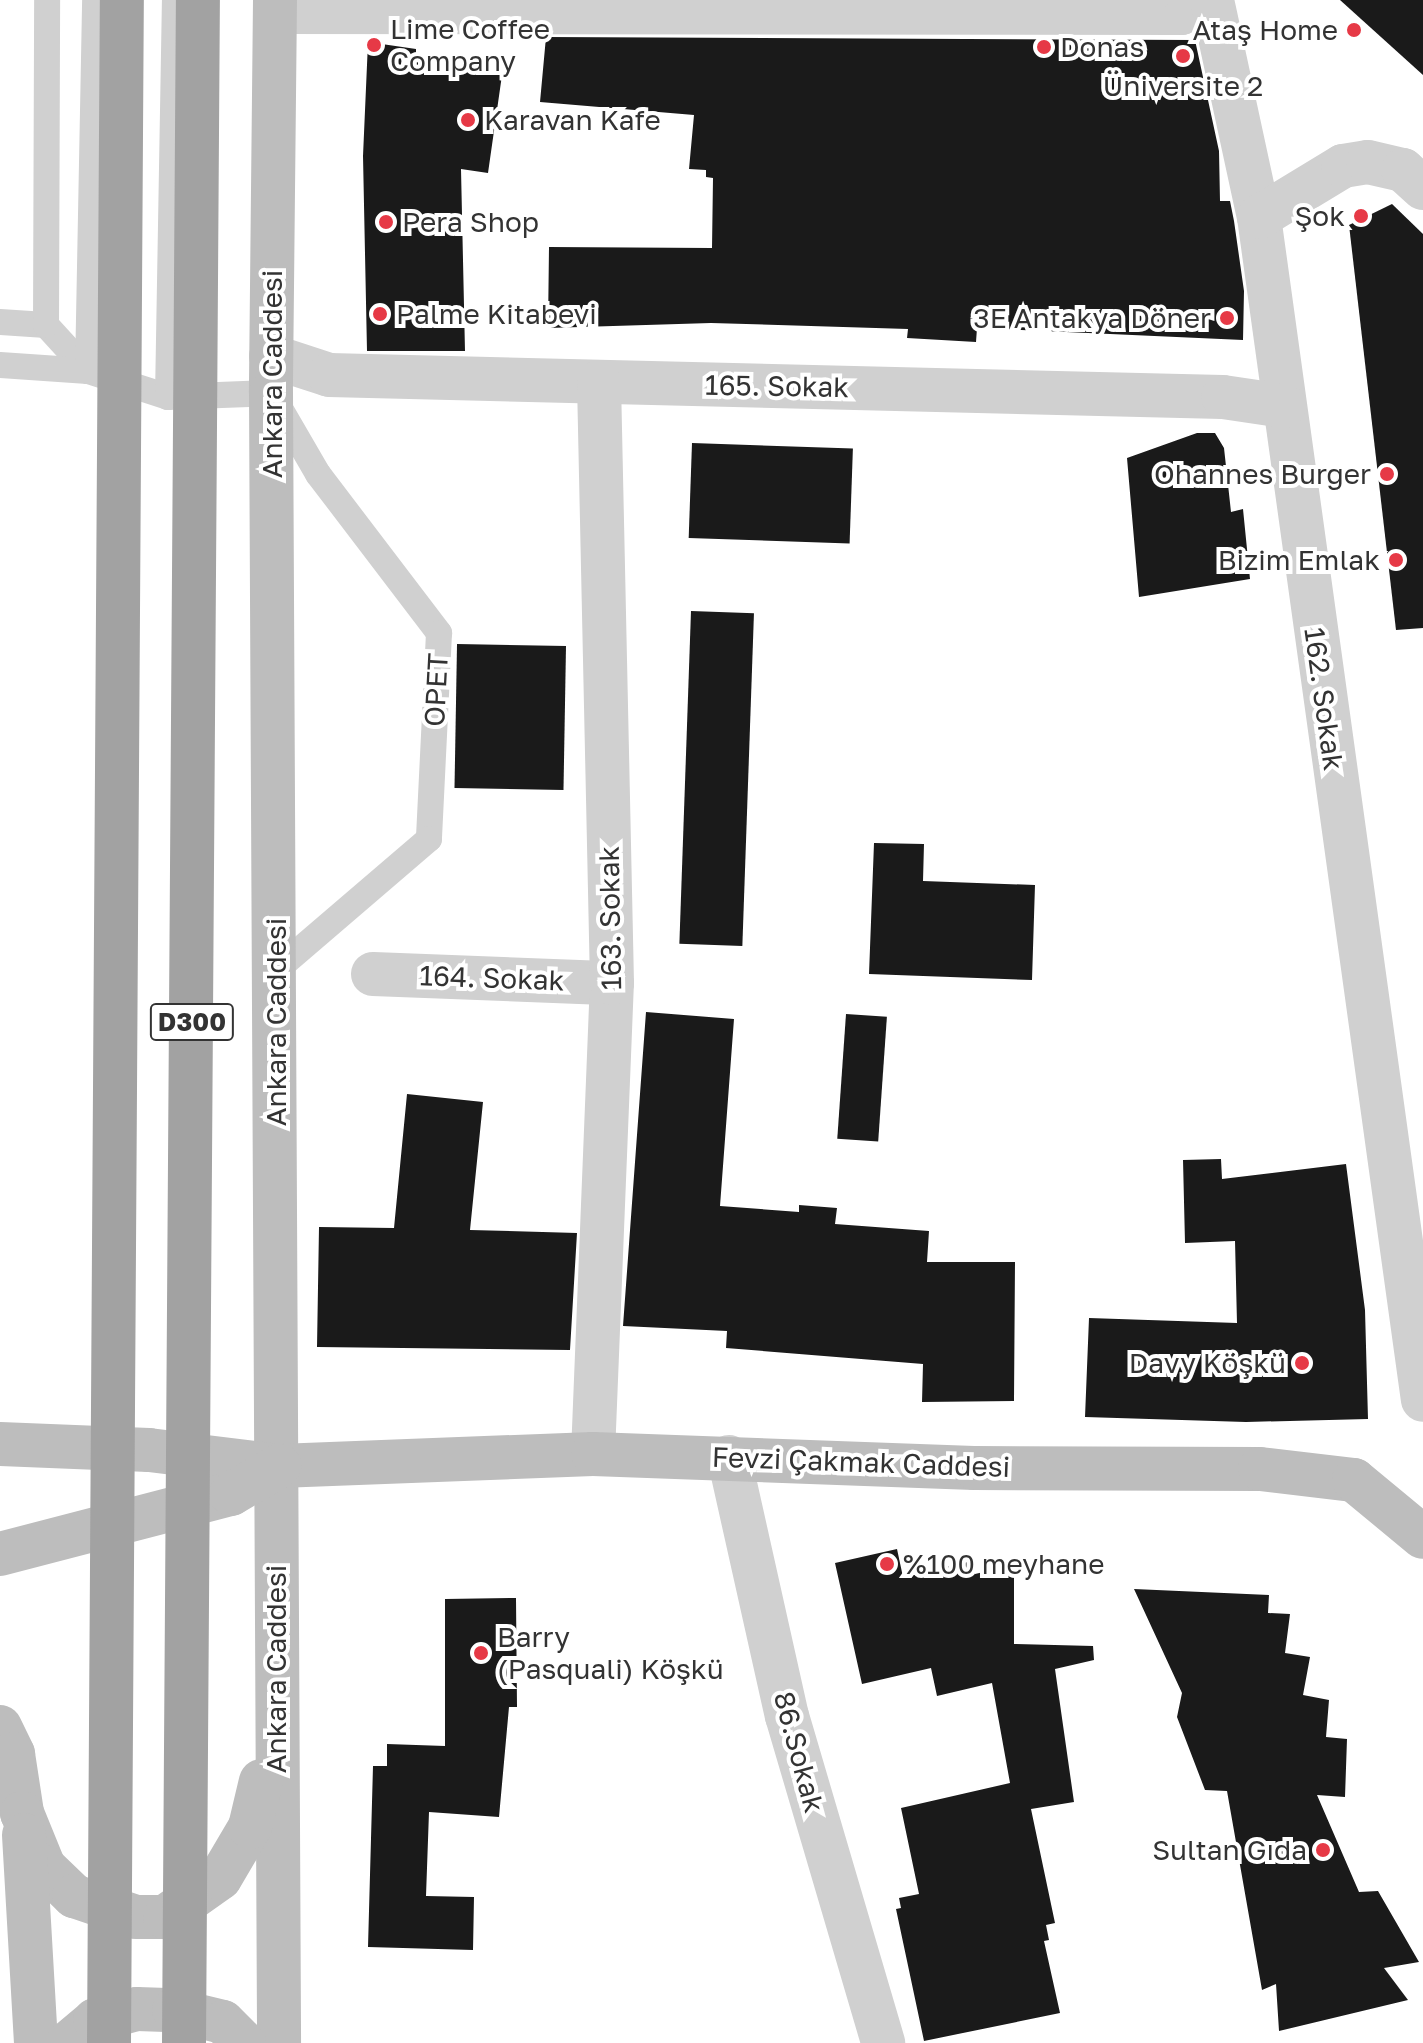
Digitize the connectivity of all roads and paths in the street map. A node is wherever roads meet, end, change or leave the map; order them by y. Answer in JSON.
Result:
{"nodes":[{"id":1,"x":47,"y":0,"type":"edge"},
{"id":2,"x":95,"y":0,"type":"edge"},
{"id":3,"x":122,"y":0,"type":"edge"},
{"id":4,"x":175,"y":0,"type":"edge"},
{"id":5,"x":198,"y":0,"type":"edge"},
{"id":6,"x":1213,"y":2,"type":"edge"},
{"id":7,"x":275,"y":8,"type":"edge"},
{"id":8,"x":1413,"y":179,"type":"edge"},
{"id":9,"x":1259,"y":217,"type":"junction"},
{"id":10,"x":0,"y":322,"type":"edge"},
{"id":11,"x":46,"y":325,"type":"junction"},
{"id":12,"x":0,"y":365,"type":"edge"},
{"id":13,"x":88,"y":371,"type":"junction"},
{"id":14,"x":271,"y":374,"type":"junction"},
{"id":15,"x":599,"y":382,"type":"junction"},
{"id":16,"x":168,"y":397,"type":"junction"},
{"id":17,"x":1284,"y":406,"type":"junction"},
{"id":18,"x":276,"y":970,"type":"junction"},
{"id":19,"x":373,"y":974,"type":"dead end"},
{"id":20,"x":612,"y":983,"type":"junction"},
{"id":21,"x":1423,"y":1400,"type":"edge"},
{"id":22,"x":0,"y":1444,"type":"edge"},
{"id":23,"x":593,"y":1454,"type":"junction"},
{"id":24,"x":729,"y":1457,"type":"junction"},
{"id":25,"x":279,"y":1466,"type":"junction"},
{"id":26,"x":1423,"y":1537,"type":"edge"},
{"id":27,"x":0,"y":1554,"type":"edge"},
{"id":28,"x":0,"y":1727,"type":"edge"},
{"id":29,"x":274,"y":1728,"type":"junction"},
{"id":30,"x":22,"y":1813,"type":"junction"},
{"id":31,"x":36,"y":2043,"type":"edge"},
{"id":32,"x":68,"y":2043,"type":"edge"},
{"id":33,"x":109,"y":2043,"type":"edge"},
{"id":34,"x":184,"y":2043,"type":"edge"},
{"id":35,"x":244,"y":2043,"type":"edge"},
{"id":36,"x":279,"y":2043,"type":"edge"},
{"id":37,"x":883,"y":2043,"type":"edge"}],
"edges":[{"from":1,"to":11,"type":"lane"},
{"from":2,"to":13,"type":"lane"},
{"from":3,"to":33,"type":"highway","number":"D300"},
{"from":4,"to":16,"type":"lane"},
{"from":5,"to":34,"type":"highway","number":"D300"},
{"from":6,"to":7,"type":"street"},
{"from":6,"to":9,"type":"street","name":"162. Sokak"},
{"from":7,"to":14,"type":"main road","name":"Ankara Caddesi"},
{"from":8,"to":9,"type":"street"},
{"from":9,"to":17,"type":"street","name":"162. Sokak"},
{"from":10,"to":11,"type":"lane"},
{"from":11,"to":13,"type":"lane"},
{"from":12,"to":13,"type":"lane"},
{"from":13,"to":16,"type":"lane"},
{"from":14,"to":15,"type":"street","name":"165. Sokak"},
{"from":14,"to":16,"type":"lane"},
{"from":14,"to":18,"type":"main road","name":"Ankara Caddesi"},
{"from":14,"to":18,"type":"lane","name":"OPET"},
{"from":15,"to":17,"type":"street","name":"165. Sokak"},
{"from":15,"to":20,"type":"street","name":"163. Sokak"},
{"from":17,"to":21,"type":"street","name":"162. Sokak"},
{"from":18,"to":25,"type":"main road","name":"Ankara Caddesi"},
{"from":19,"to":20,"type":"street","name":"164. Sokak"},
{"from":20,"to":23,"type":"street","name":"163. Sokak"},
{"from":22,"to":25,"type":"main road","name":"Fevzi Çakmak Caddesi"},
{"from":23,"to":24,"type":"main road","name":"Fevzi Çakmak Caddesi"},
{"from":23,"to":25,"type":"main road","name":"Fevzi Çakmak Caddesi"},
{"from":24,"to":26,"type":"main road","name":"Fevzi Çakmak Caddesi"},
{"from":24,"to":37,"type":"street","name":"86.Sokak"},
{"from":25,"to":27,"type":"main road"},
{"from":25,"to":29,"type":"main road","name":"Ankara Caddesi"},
{"from":28,"to":30,"type":"main road"},
{"from":29,"to":30,"type":"main road"},
{"from":29,"to":36,"type":"main road","name":"Ankara Caddesi"},
{"from":30,"to":31,"type":"main road"},
{"from":32,"to":35,"type":"main road"}]}
